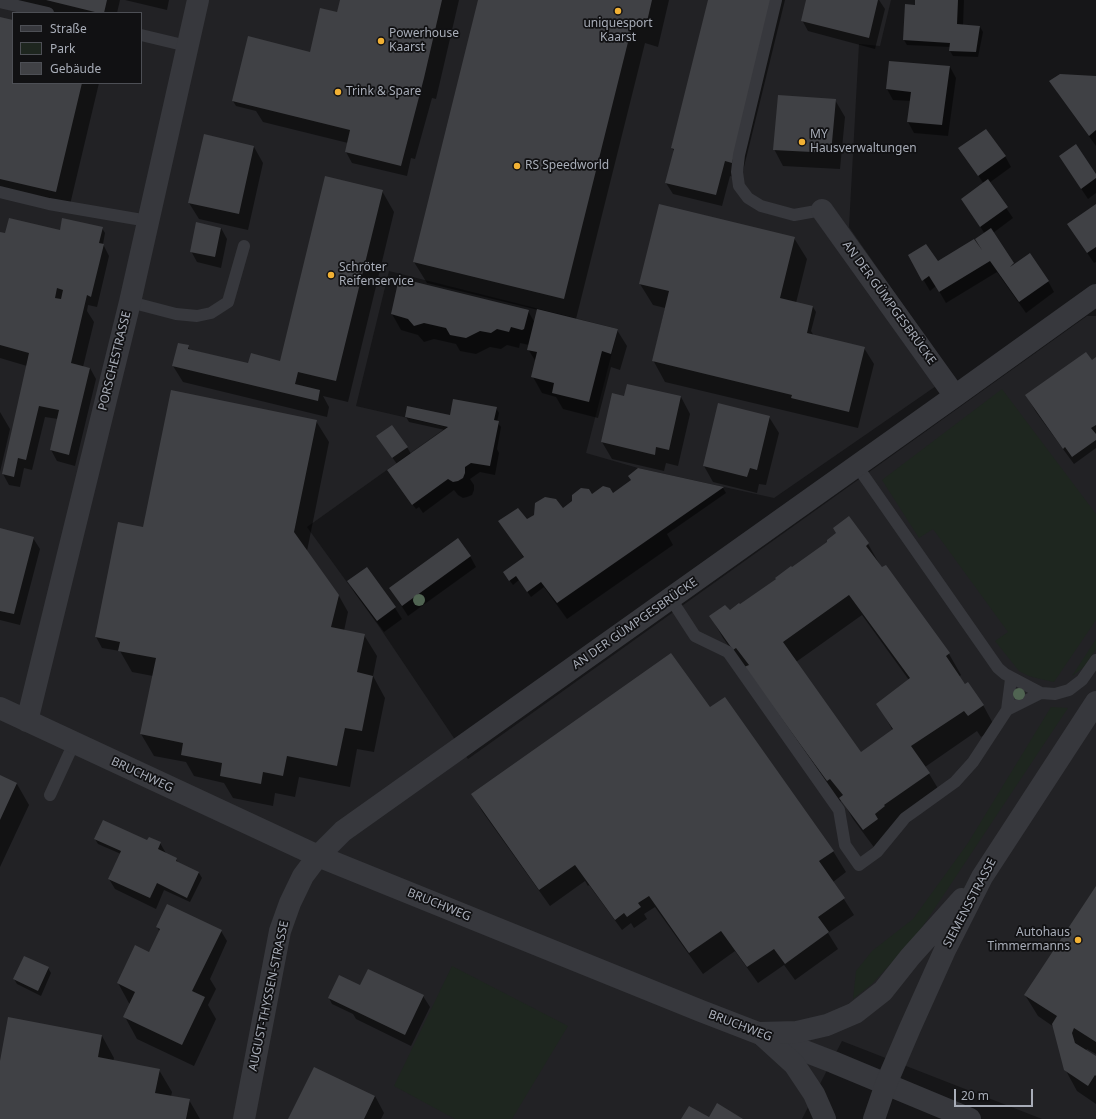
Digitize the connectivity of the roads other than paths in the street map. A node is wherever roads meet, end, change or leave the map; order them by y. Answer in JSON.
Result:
{"nodes":[{"id":1,"x":198,"y":0,"type":"edge"},
{"id":2,"x":776,"y":0,"type":"edge"},
{"id":3,"x":0,"y":2,"type":"edge"},
{"id":4,"x":44,"y":12,"type":"edge"},
{"id":5,"x":142,"y":35,"type":"edge"},
{"id":6,"x":188,"y":46,"type":"junction"},
{"id":7,"x":0,"y":192,"type":"edge"},
{"id":8,"x":822,"y":210,"type":"joint"},
{"id":9,"x":148,"y":221,"type":"junction"},
{"id":10,"x":244,"y":246,"type":"dead end"},
{"id":11,"x":1096,"y":295,"type":"edge"},
{"id":12,"x":130,"y":302,"type":"junction"},
{"id":13,"x":955,"y":396,"type":"junction"},
{"id":14,"x":857,"y":466,"type":"junction"},
{"id":15,"x":670,"y":599,"type":"junction"},
{"id":16,"x":1096,"y":660,"type":"edge"},
{"id":17,"x":1011,"y":679,"type":"junction"},
{"id":18,"x":1041,"y":693,"type":"junction"},
{"id":19,"x":1096,"y":702,"type":"edge"},
{"id":20,"x":0,"y":708,"type":"edge"},
{"id":21,"x":1007,"y":710,"type":"junction"},
{"id":22,"x":27,"y":721,"type":"junction"},
{"id":23,"x":74,"y":743,"type":"junction"},
{"id":24,"x":50,"y":795,"type":"dead end"},
{"id":25,"x":318,"y":856,"type":"junction"},
{"id":26,"x":982,"y":877,"type":"junction"},
{"id":27,"x":760,"y":1033,"type":"junction"},
{"id":28,"x":886,"y":1084,"type":"junction"},
{"id":29,"x":244,"y":1119,"type":"edge"},
{"id":30,"x":825,"y":1119,"type":"edge"},
{"id":31,"x":874,"y":1119,"type":"edge"},
{"id":32,"x":970,"y":1119,"type":"edge"}],
"edges":[{"from":1,"to":6,"type":"street","name":"PORSCHESTRASSE"},
{"from":2,"to":8,"type":"lane"},
{"from":3,"to":4,"type":"lane"},
{"from":5,"to":6,"type":"lane"},
{"from":6,"to":9,"type":"street","name":"PORSCHESTRASSE"},
{"from":7,"to":9,"type":"lane"},
{"from":8,"to":13,"type":"street","name":"AN DER GÜMPGESBRÜCKE"},
{"from":9,"to":12,"type":"street","name":"PORSCHESTRASSE"},
{"from":10,"to":12,"type":"lane"},
{"from":11,"to":13,"type":"street","name":"AN DER GÜMPGESBRÜCKE"},
{"from":12,"to":22,"type":"street","name":"PORSCHESTRASSE"},
{"from":13,"to":14,"type":"street","name":"AN DER GÜMPGESBRÜCKE"},
{"from":14,"to":15,"type":"street","name":"AN DER GÜMPGESBRÜCKE"},
{"from":14,"to":17,"type":"lane"},
{"from":15,"to":21,"type":"lane"},
{"from":15,"to":25,"type":"street","name":"AN DER GÜMPGESBRÜCKE"},
{"from":16,"to":18,"type":"lane"},
{"from":17,"to":18,"type":"lane"},
{"from":17,"to":21,"type":"lane"},
{"from":18,"to":21,"type":"lane"},
{"from":19,"to":26,"type":"street","name":"SIEMENSSTRASSE"},
{"from":20,"to":22,"type":"street","name":"BRUCHWEG"},
{"from":22,"to":23,"type":"street","name":"BRUCHWEG"},
{"from":23,"to":24,"type":"lane"},
{"from":23,"to":25,"type":"street","name":"BRUCHWEG"},
{"from":25,"to":27,"type":"street","name":"BRUCHWEG"},
{"from":25,"to":29,"type":"street","name":"AUGUST-THYSSEN-STRASSE"},
{"from":26,"to":27,"type":"street"},
{"from":26,"to":28,"type":"street","name":"SIEMENSSTRASSE"},
{"from":27,"to":28,"type":"street","name":"BRUCHWEG"},
{"from":27,"to":30,"type":"street"},
{"from":28,"to":31,"type":"street","name":"SIEMENSSTRASSE"},
{"from":28,"to":32,"type":"street","name":"BRUCHWEG"}]}
